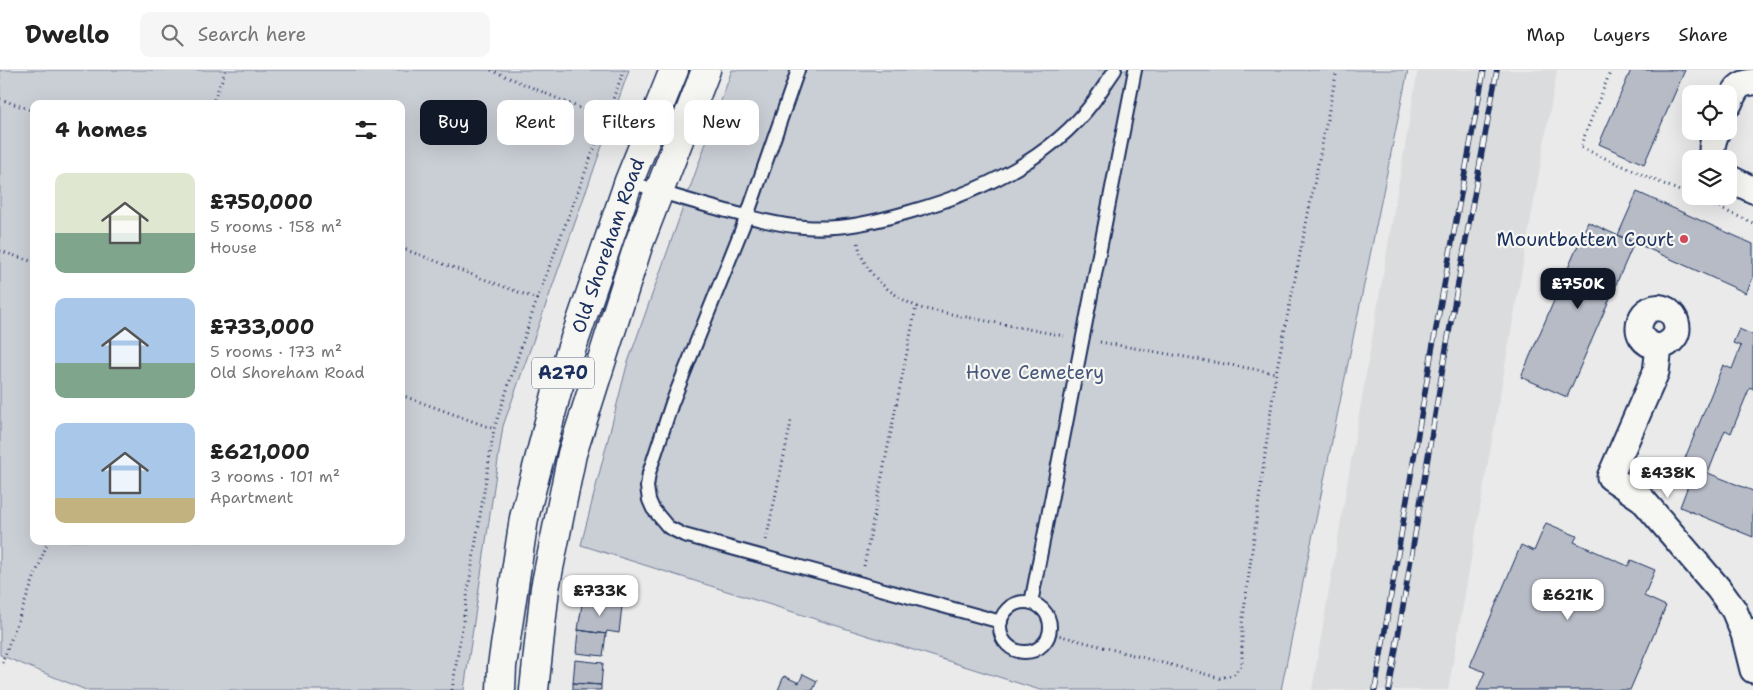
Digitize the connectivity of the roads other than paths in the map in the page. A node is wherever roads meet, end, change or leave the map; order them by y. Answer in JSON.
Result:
{"nodes":[{"id":1,"x":674,"y":70,"type":"edge"},
{"id":2,"x":706,"y":70,"type":"edge"},
{"id":3,"x":798,"y":70,"type":"edge"},
{"id":4,"x":1115,"y":70,"type":"edge"},
{"id":5,"x":1135,"y":70,"type":"edge"},
{"id":6,"x":1753,"y":82,"type":"edge"},
{"id":7,"x":1737,"y":87,"type":"edge"},
{"id":8,"x":629,"y":181,"type":"junction"},
{"id":9,"x":1737,"y":182,"type":"edge"},
{"id":10,"x":1753,"y":190,"type":"edge"},
{"id":11,"x":659,"y":193,"type":"junction"},
{"id":12,"x":747,"y":216,"type":"junction"},
{"id":13,"x":1659,"y":347,"type":"dead end"},
{"id":14,"x":1031,"y":603,"type":"junction"},
{"id":15,"x":1001,"y":622,"type":"junction"},
{"id":16,"x":1749,"y":633,"type":"edge"},
{"id":17,"x":1753,"y":670,"type":"edge"},
{"id":18,"x":501,"y":690,"type":"edge"},
{"id":19,"x":534,"y":690,"type":"edge"}],
"edges":[{"from":1,"to":8,"type":"main road","name":"Old Shoreham Road","number":"A270"},
{"from":2,"to":11,"type":"main road","name":"Old Shoreham Road","number":"A270"},
{"from":3,"to":12,"type":"lane"},
{"from":4,"to":12,"type":"lane"},
{"from":5,"to":14,"type":"lane"},
{"from":6,"to":7,"type":"street"},
{"from":8,"to":11,"type":"lane"},
{"from":8,"to":18,"type":"main road","name":"Old Shoreham Road","number":"A270"},
{"from":9,"to":10,"type":"street"},
{"from":11,"to":12,"type":"lane"},
{"from":11,"to":19,"type":"main road","name":"Old Shoreham Road","number":"A270"},
{"from":12,"to":15,"type":"lane"},
{"from":13,"to":16,"type":"street"},
{"from":14,"to":15,"type":"lane"},
{"from":14,"to":15,"type":"lane"},
{"from":16,"to":17,"type":"street"}]}
